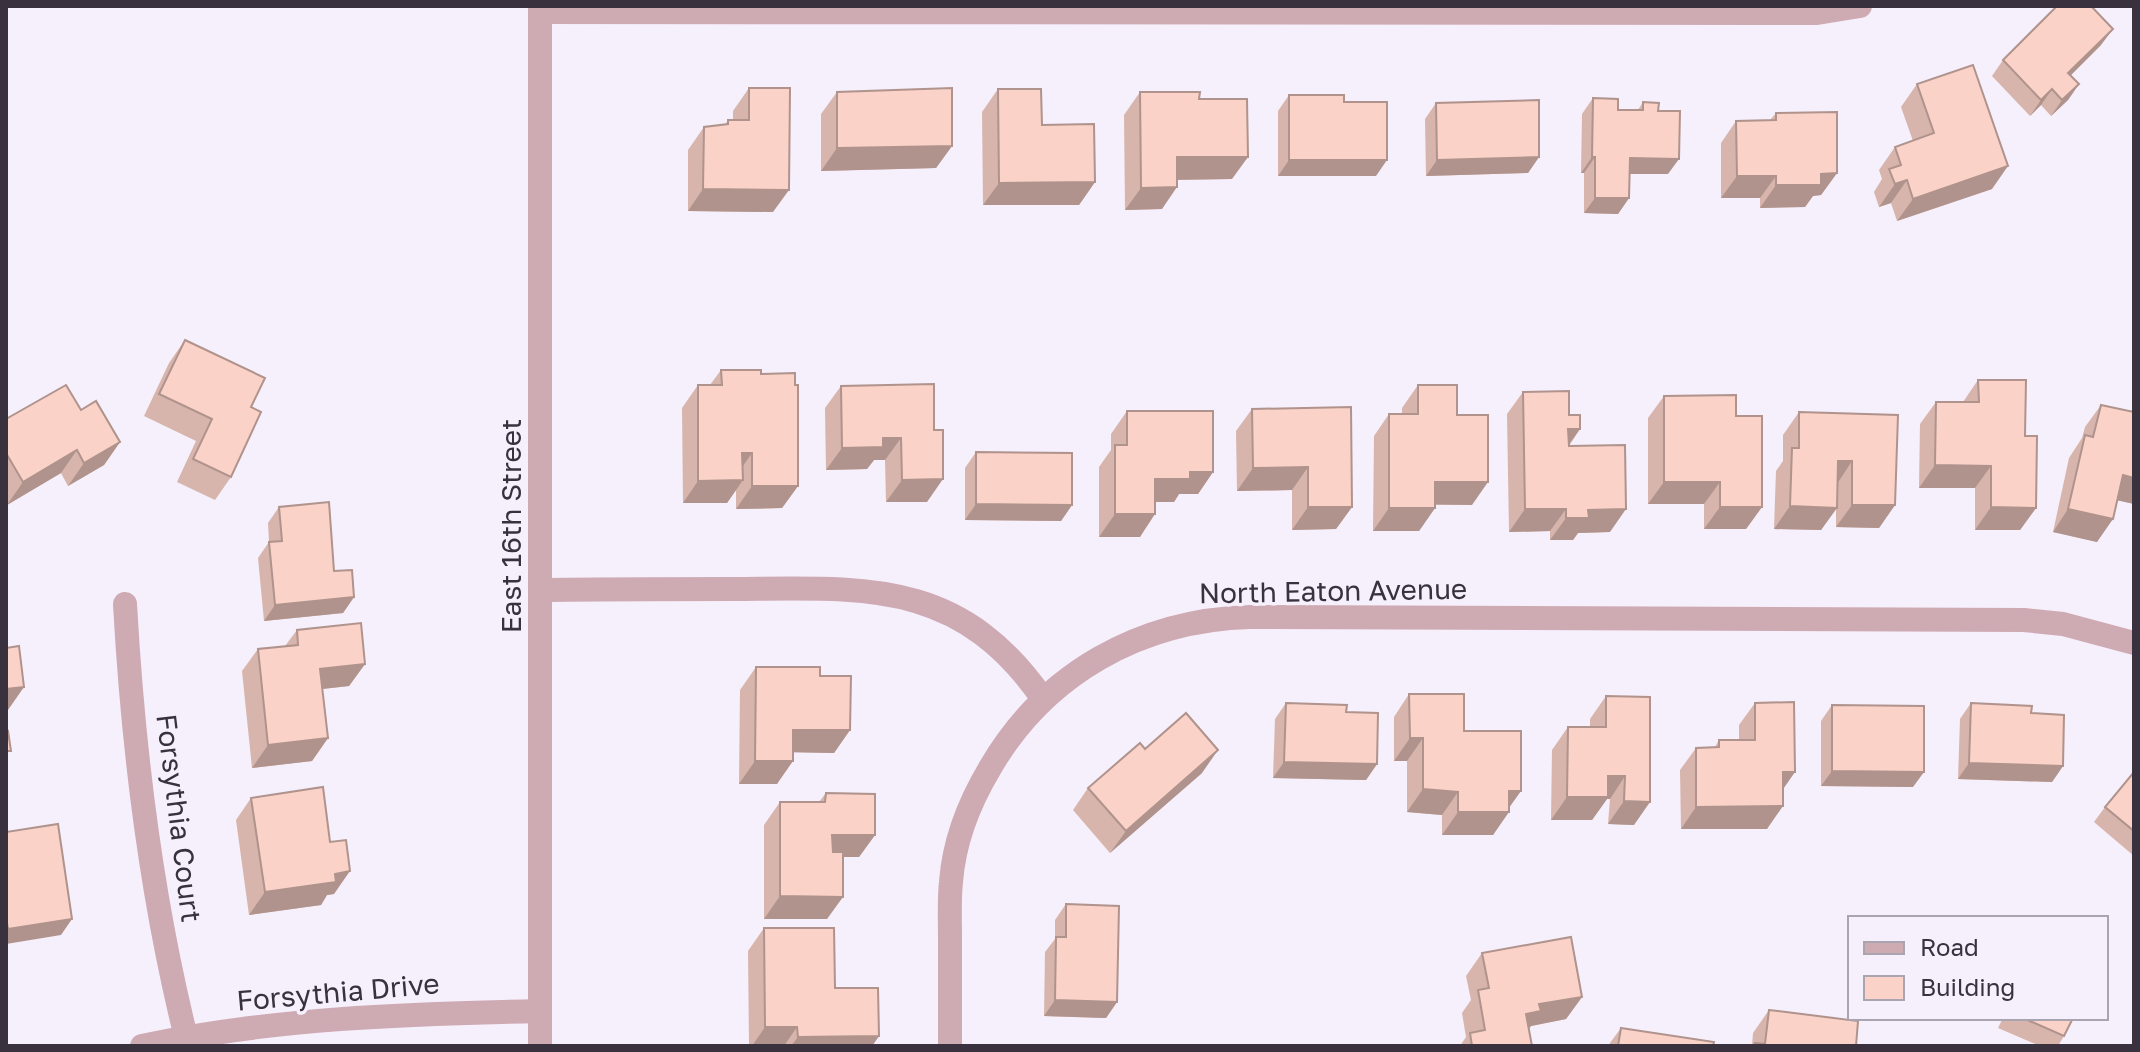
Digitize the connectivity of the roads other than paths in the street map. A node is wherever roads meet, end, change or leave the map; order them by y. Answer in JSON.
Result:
{"nodes":[{"id":1,"x":1860,"y":6,"type":"edge"},
{"id":2,"x":540,"y":9,"type":"edge"},
{"id":3,"x":541,"y":590,"type":"junction"},
{"id":4,"x":125,"y":604,"type":"dead end"},
{"id":5,"x":2134,"y":643,"type":"edge"},
{"id":6,"x":1043,"y":699,"type":"junction"},
{"id":7,"x":540,"y":1011,"type":"junction"},
{"id":8,"x":186,"y":1037,"type":"junction"},
{"id":9,"x":142,"y":1046,"type":"edge"},
{"id":10,"x":540,"y":1046,"type":"edge"},
{"id":11,"x":950,"y":1046,"type":"edge"}],
"edges":[{"from":1,"to":2,"type":"street"},
{"from":2,"to":3,"type":"street","name":"East 16th Street"},
{"from":3,"to":6,"type":"street"},
{"from":3,"to":7,"type":"street","name":"East 16th Street"},
{"from":4,"to":8,"type":"street","name":"Forsythia Court"},
{"from":5,"to":6,"type":"street","name":"North Eaton Avenue"},
{"from":6,"to":11,"type":"street","name":"North Eaton Avenue"},
{"from":7,"to":8,"type":"street","name":"Forsythia Drive"},
{"from":7,"to":10,"type":"street","name":"East 16th Street"},
{"from":8,"to":9,"type":"street","name":"Forsythia Drive"}]}
